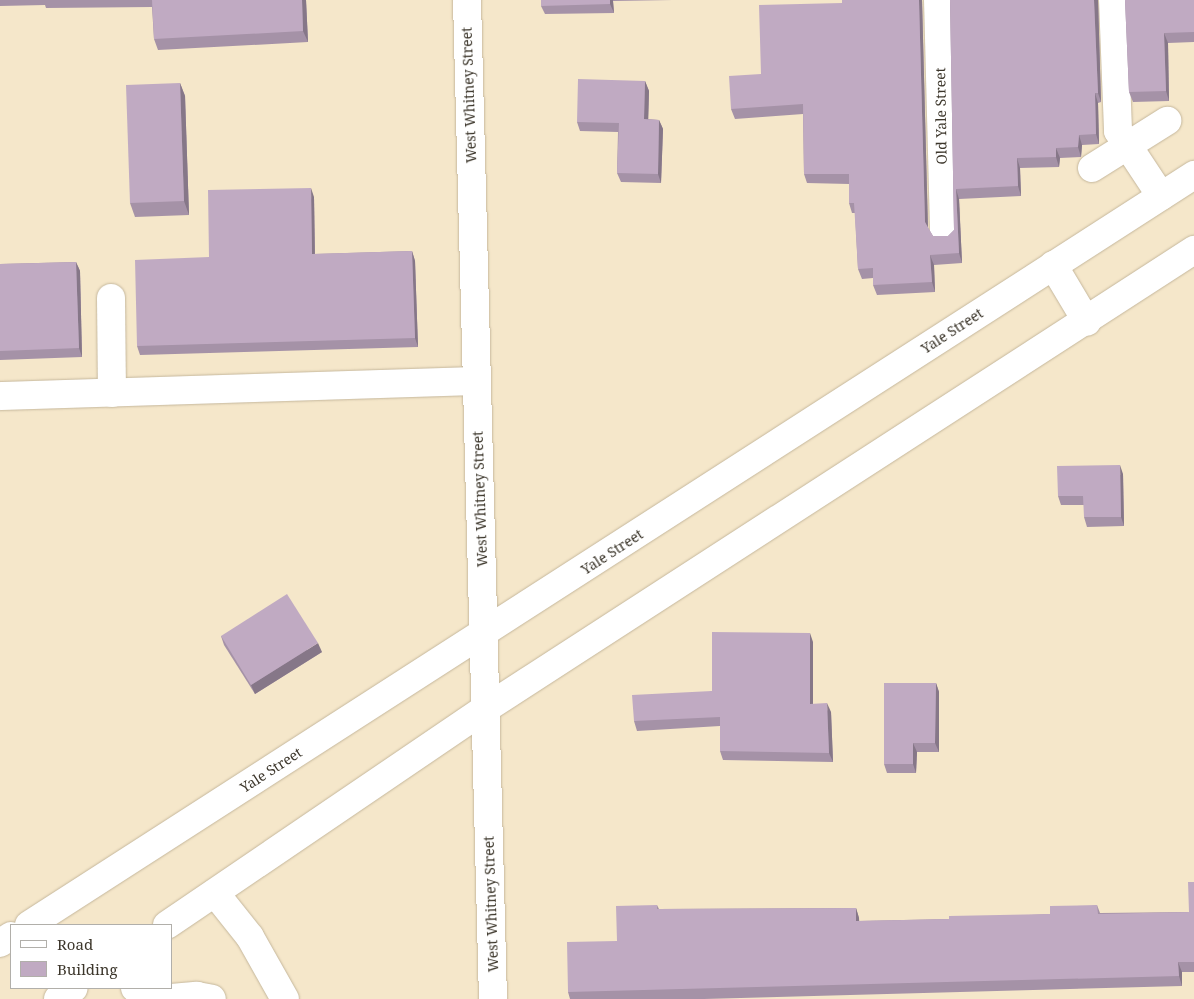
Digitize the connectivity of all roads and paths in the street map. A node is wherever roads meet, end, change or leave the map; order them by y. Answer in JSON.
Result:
{"nodes":[{"id":1,"x":466,"y":0,"type":"edge"},
{"id":2,"x":938,"y":0,"type":"edge"},
{"id":3,"x":1113,"y":0,"type":"edge"},
{"id":4,"x":1167,"y":121,"type":"dead end"},
{"id":5,"x":1127,"y":145,"type":"junction"},
{"id":6,"x":1092,"y":168,"type":"dead end"},
{"id":7,"x":1194,"y":175,"type":"edge"},
{"id":8,"x":1161,"y":196,"type":"junction"},
{"id":9,"x":944,"y":232,"type":"dead end"},
{"id":10,"x":1194,"y":250,"type":"edge"},
{"id":11,"x":1053,"y":265,"type":"junction"},
{"id":12,"x":111,"y":298,"type":"dead end"},
{"id":13,"x":1087,"y":322,"type":"junction"},
{"id":14,"x":477,"y":381,"type":"junction"},
{"id":15,"x":112,"y":393,"type":"junction"},
{"id":16,"x":0,"y":396,"type":"edge"},
{"id":17,"x":484,"y":635,"type":"junction"},
{"id":18,"x":485,"y":709,"type":"junction"},
{"id":19,"x":215,"y":893,"type":"junction"},
{"id":20,"x":32,"y":924,"type":"edge"},
{"id":21,"x":168,"y":924,"type":"edge"},
{"id":22,"x":73,"y":989,"type":"edge"},
{"id":23,"x":136,"y":989,"type":"edge"},
{"id":24,"x":58,"y":999,"type":"edge"},
{"id":25,"x":149,"y":999,"type":"edge"},
{"id":26,"x":160,"y":999,"type":"edge"},
{"id":27,"x":212,"y":999,"type":"edge"},
{"id":28,"x":284,"y":999,"type":"edge"},
{"id":29,"x":493,"y":999,"type":"edge"}],
"edges":[{"from":1,"to":14,"type":"main road","name":"West Whitney Street"},
{"from":2,"to":9,"type":"main road","name":"Old Yale Street"},
{"from":3,"to":5,"type":"main road"},
{"from":4,"to":5,"type":"main road"},
{"from":5,"to":6,"type":"main road"},
{"from":5,"to":8,"type":"main road"},
{"from":7,"to":8,"type":"main road","name":"Yale Street"},
{"from":8,"to":11,"type":"main road","name":"Yale Street"},
{"from":10,"to":13,"type":"main road"},
{"from":11,"to":13,"type":"main road"},
{"from":11,"to":17,"type":"main road","name":"Yale Street"},
{"from":12,"to":15,"type":"main road"},
{"from":13,"to":18,"type":"main road"},
{"from":14,"to":15,"type":"main road"},
{"from":14,"to":17,"type":"main road","name":"West Whitney Street"},
{"from":15,"to":16,"type":"main road"},
{"from":17,"to":18,"type":"main road","name":"West Whitney Street"},
{"from":17,"to":20,"type":"main road","name":"Yale Street"},
{"from":18,"to":19,"type":"main road"},
{"from":18,"to":29,"type":"main road","name":"West Whitney Street"},
{"from":19,"to":21,"type":"main road"},
{"from":19,"to":28,"type":"main road"},
{"from":22,"to":24,"type":"main road"},
{"from":23,"to":25,"type":"main road"},
{"from":26,"to":27,"type":"main road"}]}
